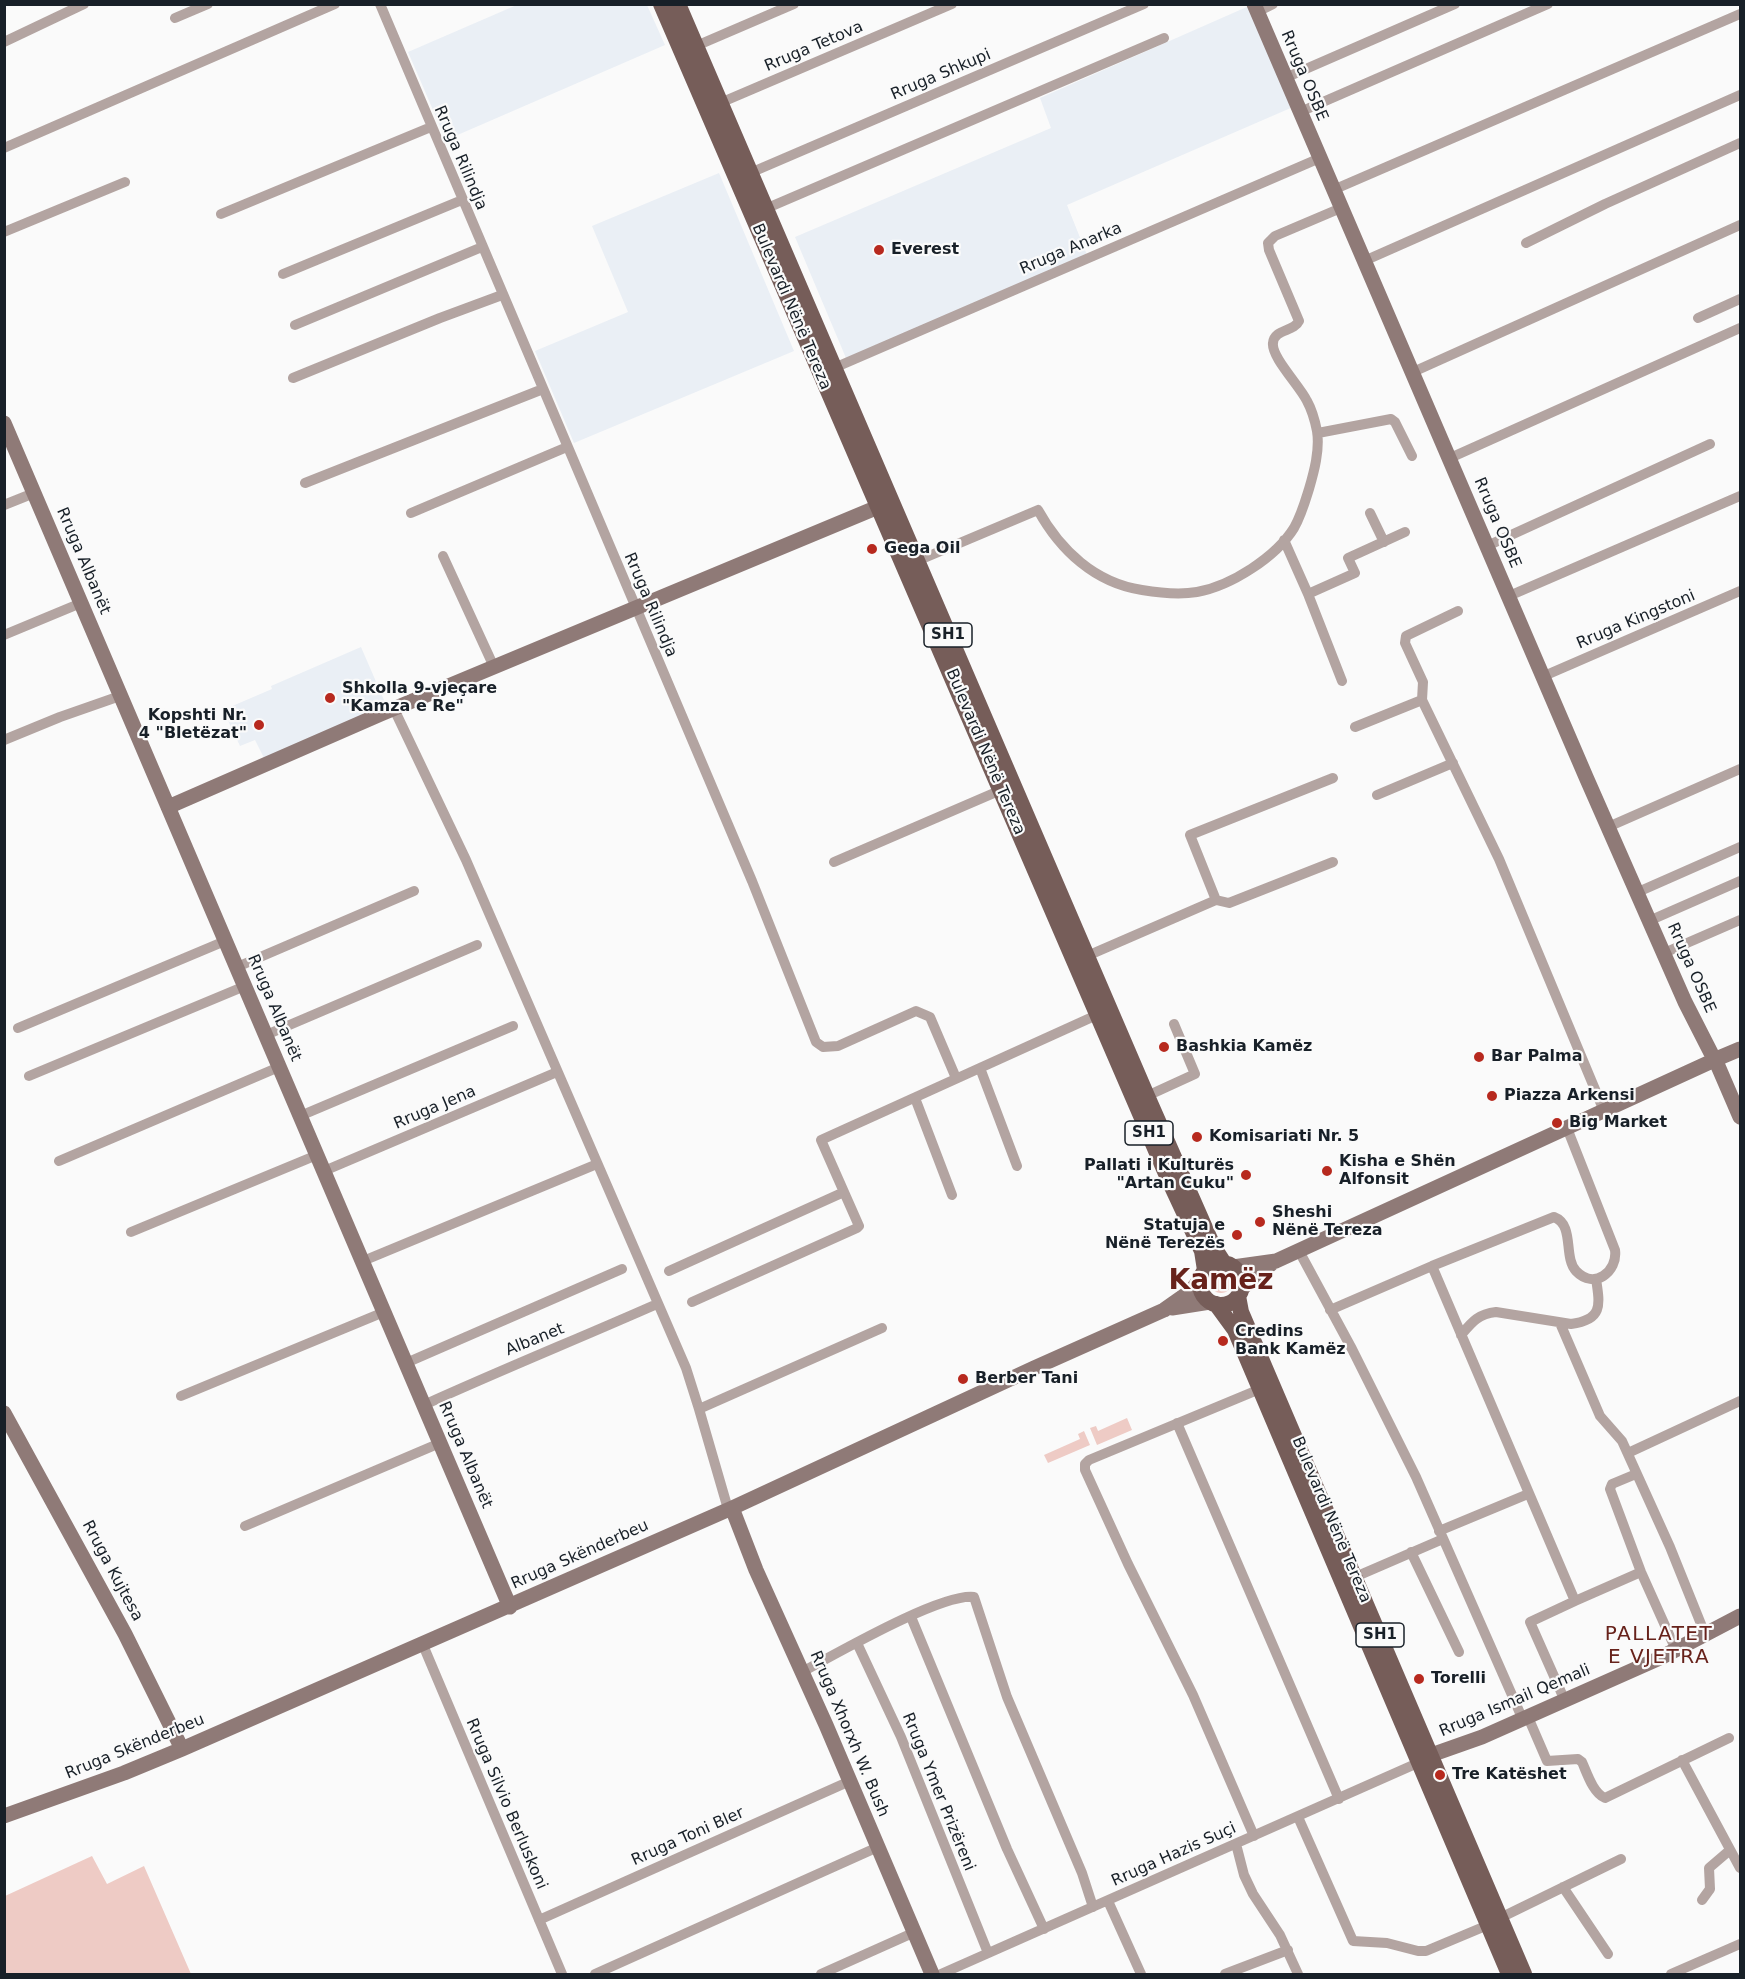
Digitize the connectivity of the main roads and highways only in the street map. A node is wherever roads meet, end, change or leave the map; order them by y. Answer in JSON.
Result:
{"nodes":[{"id":1,"x":661,"y":4,"type":"edge"},
{"id":2,"x":678,"y":4,"type":"edge"},
{"id":3,"x":1104,"y":1012,"type":"junction"},
{"id":4,"x":1229,"y":1265,"type":"junction"},
{"id":5,"x":1203,"y":1274,"type":"junction"},
{"id":6,"x":1239,"y":1292,"type":"junction"},
{"id":7,"x":1213,"y":1303,"type":"junction"},
{"id":8,"x":1426,"y":1759,"type":"junction"},
{"id":9,"x":1494,"y":1922,"type":"junction"},
{"id":10,"x":1509,"y":1974,"type":"edge"},
{"id":11,"x":1524,"y":1974,"type":"edge"}],
"edges":[{"from":1,"to":3,"type":"main road","name":"Bulevardi Nënë Tereza","number":"SH1"},
{"from":2,"to":3,"type":"main road","name":"Bulevardi Nënë Tereza","number":"SH1"},
{"from":3,"to":4,"type":"main road","name":"Bulevardi Nënë Tereza","number":"SH1"},
{"from":3,"to":5,"type":"main road","name":"Bulevardi Nënë Tereza","number":"SH1"},
{"from":4,"to":5,"type":"main road"},
{"from":4,"to":6,"type":"main road","name":"Bulevardi Nënë Tereza","number":"SH1"},
{"from":5,"to":7,"type":"main road","name":"Bulevardi Nënë Tereza","number":"SH1"},
{"from":6,"to":7,"type":"main road"},
{"from":6,"to":8,"type":"main road","name":"Bulevardi Nënë Tereza","number":"SH1"},
{"from":7,"to":8,"type":"main road","name":"Bulevardi Nënë Tereza","number":"SH1"},
{"from":8,"to":9,"type":"main road","name":"Bulevardi Nënë Tereza","number":"SH1"},
{"from":9,"to":10,"type":"main road","name":"Bulevardi Nënë Tereza","number":"SH1"},
{"from":9,"to":11,"type":"main road","name":"Bulevardi Nënë Tereza","number":"SH1"}]}
